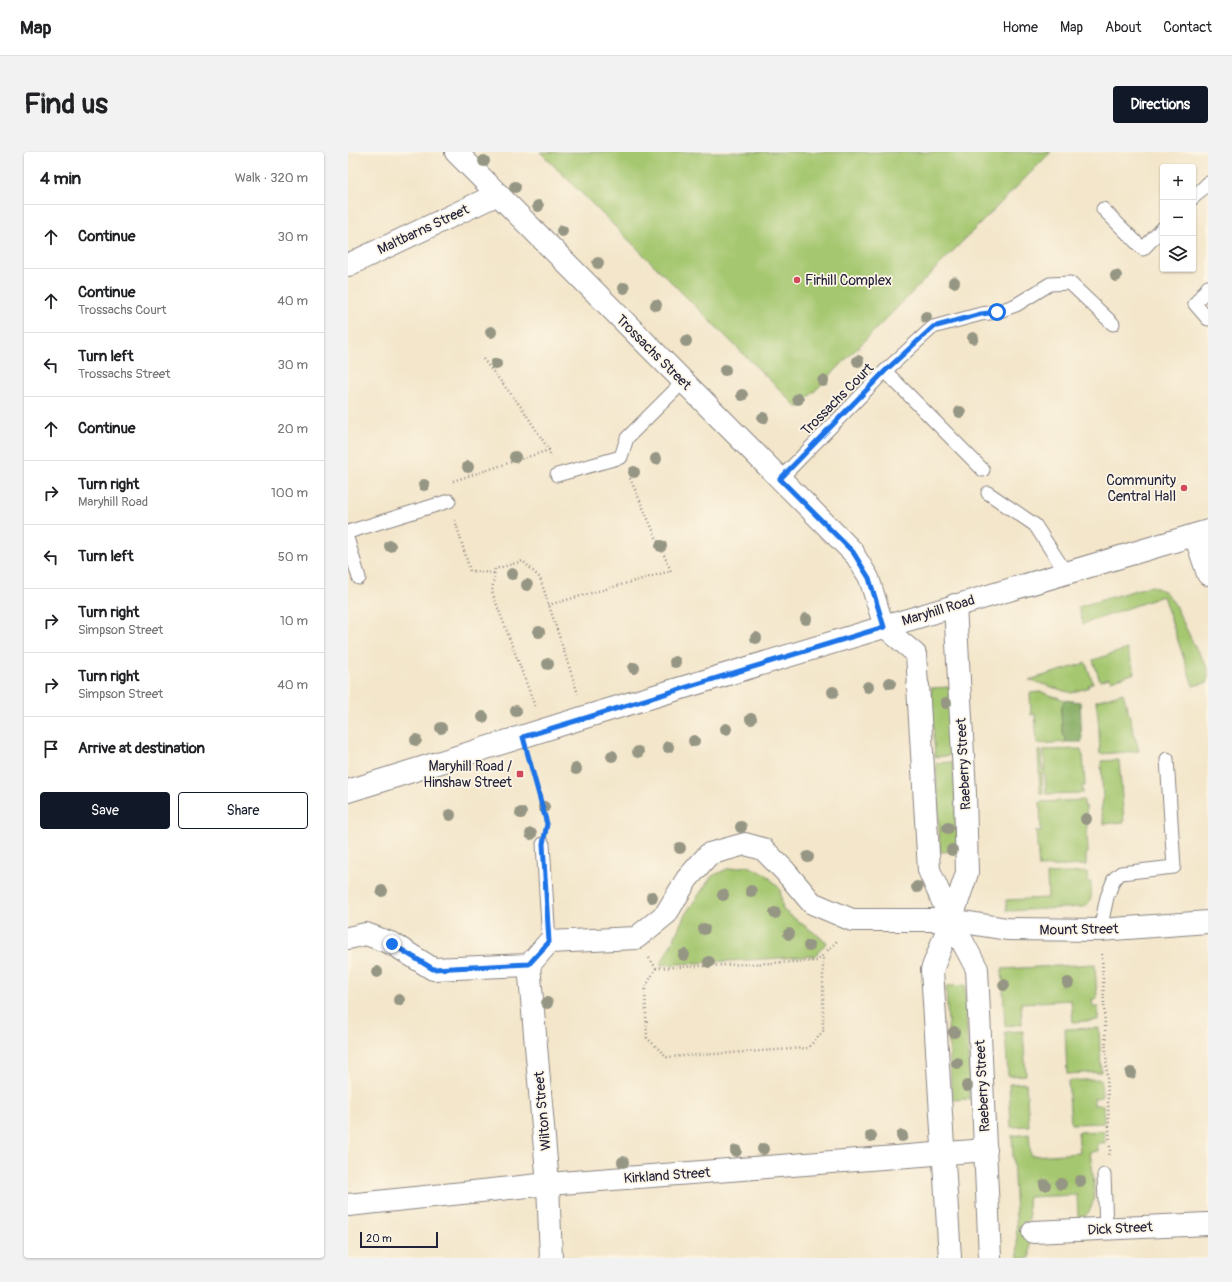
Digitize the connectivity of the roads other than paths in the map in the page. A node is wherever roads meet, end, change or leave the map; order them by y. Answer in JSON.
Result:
{"nodes":[{"id":1,"x":456,"y":152,"type":"edge"},
{"id":2,"x":1208,"y":183,"type":"edge"},
{"id":3,"x":498,"y":194,"type":"junction"},
{"id":4,"x":1196,"y":195,"type":"edge"},
{"id":5,"x":1103,"y":209,"type":"dead end"},
{"id":6,"x":1160,"y":231,"type":"edge"},
{"id":7,"x":348,"y":265,"type":"edge"},
{"id":8,"x":1208,"y":287,"type":"edge"},
{"id":9,"x":1208,"y":319,"type":"edge"},
{"id":10,"x":1113,"y":324,"type":"dead end"},
{"id":11,"x":885,"y":371,"type":"junction"},
{"id":12,"x":683,"y":382,"type":"junction"},
{"id":13,"x":983,"y":470,"type":"dead end"},
{"id":14,"x":557,"y":475,"type":"road end"},
{"id":15,"x":780,"y":479,"type":"junction"},
{"id":16,"x":988,"y":493,"type":"dead end"},
{"id":17,"x":449,"y":501,"type":"road end"},
{"id":18,"x":348,"y":532,"type":"edge"},
{"id":19,"x":1201,"y":533,"type":"edge"},
{"id":20,"x":348,"y":541,"type":"edge"},
{"id":21,"x":853,"y":552,"type":"joint"},
{"id":22,"x":1066,"y":573,"type":"junction"},
{"id":23,"x":1208,"y":574,"type":"edge"},
{"id":24,"x":359,"y":578,"type":"dead end"},
{"id":25,"x":955,"y":605,"type":"junction"},
{"id":26,"x":884,"y":627,"type":"junction"},
{"id":27,"x":918,"y":686,"type":"joint"},
{"id":28,"x":1167,"y":759,"type":"dead end"},
{"id":29,"x":348,"y":791,"type":"edge"},
{"id":30,"x":543,"y":844,"type":"road end"},
{"id":31,"x":952,"y":920,"type":"junction"},
{"id":32,"x":1208,"y":922,"type":"edge"},
{"id":33,"x":1100,"y":930,"type":"junction"},
{"id":34,"x":348,"y":938,"type":"edge"},
{"id":35,"x":549,"y":942,"type":"junction"},
{"id":36,"x":529,"y":964,"type":"junction"},
{"id":37,"x":986,"y":1150,"type":"junction"},
{"id":38,"x":945,"y":1153,"type":"junction"},
{"id":39,"x":1104,"y":1175,"type":"road end"},
{"id":40,"x":548,"y":1184,"type":"junction"},
{"id":41,"x":348,"y":1205,"type":"edge"},
{"id":42,"x":1208,"y":1224,"type":"edge"},
{"id":43,"x":1106,"y":1228,"type":"junction"},
{"id":44,"x":1033,"y":1232,"type":"dead end"},
{"id":45,"x":552,"y":1258,"type":"edge"},
{"id":46,"x":950,"y":1258,"type":"edge"},
{"id":47,"x":990,"y":1258,"type":"edge"}],
"edges":[{"from":1,"to":3,"type":"street","name":"Trossachs Street"},
{"from":2,"to":4,"type":"lane"},
{"from":3,"to":7,"type":"street","name":"Maltbarns Street"},
{"from":3,"to":12,"type":"street","name":"Trossachs Street"},
{"from":5,"to":6,"type":"lane"},
{"from":8,"to":9,"type":"lane"},
{"from":10,"to":11,"type":"lane"},
{"from":11,"to":13,"type":"lane","name":"Trossachs Court"},
{"from":11,"to":15,"type":"lane","name":"Trossachs Court"},
{"from":12,"to":14,"type":"lane"},
{"from":12,"to":15,"type":"street","name":"Trossachs Street"},
{"from":15,"to":21,"type":"street","name":"Trossachs Street"},
{"from":16,"to":22,"type":"lane"},
{"from":17,"to":18,"type":"lane"},
{"from":19,"to":22,"type":"street","name":"Maryhill Road"},
{"from":19,"to":23,"type":"street"},
{"from":20,"to":24,"type":"lane"},
{"from":21,"to":26,"type":"street"},
{"from":22,"to":25,"type":"street","name":"Maryhill Road"},
{"from":25,"to":26,"type":"street","name":"Maryhill Road"},
{"from":25,"to":31,"type":"street","name":"Raeberry Street"},
{"from":26,"to":27,"type":"street","name":"Raeberry Street"},
{"from":26,"to":29,"type":"street","name":"Maryhill Road"},
{"from":27,"to":31,"type":"street","name":"Raeberry Street"},
{"from":28,"to":33,"type":"lane"},
{"from":30,"to":35,"type":"lane"},
{"from":31,"to":33,"type":"street","name":"Mount Street"},
{"from":31,"to":35,"type":"street","name":"Mount Street"},
{"from":31,"to":37,"type":"street","name":"Raeberry Street"},
{"from":31,"to":38,"type":"street","name":"Raeberry Street"},
{"from":32,"to":33,"type":"street","name":"Mount Street"},
{"from":34,"to":36,"type":"street"},
{"from":35,"to":36,"type":"street"},
{"from":36,"to":40,"type":"street","name":"Wilton Street"},
{"from":37,"to":38,"type":"street","name":"Kirkland Street"},
{"from":37,"to":47,"type":"street","name":"Raeberry Street"},
{"from":38,"to":40,"type":"street","name":"Kirkland Street"},
{"from":38,"to":46,"type":"street","name":"Raeberry Street"},
{"from":39,"to":43,"type":"lane"},
{"from":40,"to":41,"type":"street","name":"Kirkland Street"},
{"from":40,"to":45,"type":"street","name":"Wilton Street"},
{"from":42,"to":43,"type":"street","name":"Dick Street"},
{"from":43,"to":44,"type":"street","name":"Dick Street"}]}
